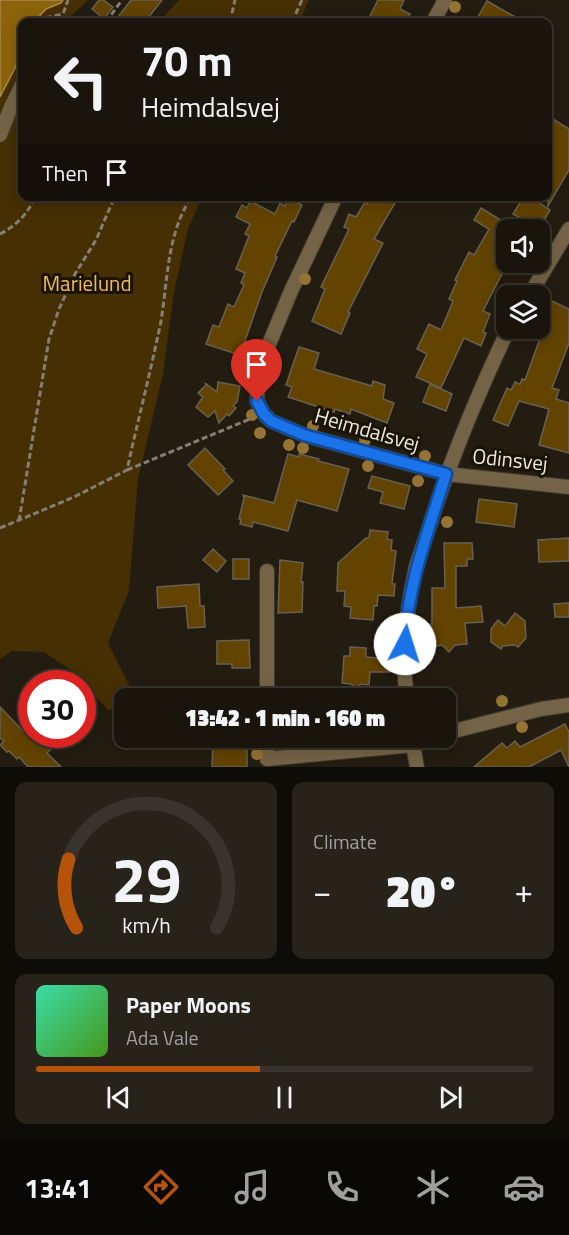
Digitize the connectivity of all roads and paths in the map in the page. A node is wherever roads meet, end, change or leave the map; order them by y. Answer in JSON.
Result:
{"nodes":[{"id":1,"x":68,"y":0,"type":"edge"},
{"id":2,"x":122,"y":0,"type":"edge"},
{"id":3,"x":235,"y":0,"type":"edge"},
{"id":4,"x":302,"y":0,"type":"edge"},
{"id":5,"x":445,"y":0,"type":"edge"},
{"id":6,"x":63,"y":14,"type":"junction"},
{"id":7,"x":44,"y":18,"type":"edge"},
{"id":8,"x":62,"y":18,"type":"edge"},
{"id":9,"x":109,"y":18,"type":"edge"},
{"id":10,"x":231,"y":18,"type":"edge"},
{"id":11,"x":294,"y":18,"type":"edge"},
{"id":12,"x":435,"y":18,"type":"edge"},
{"id":13,"x":18,"y":93,"type":"edge"},
{"id":14,"x":0,"y":135,"type":"edge"},
{"id":15,"x":33,"y":201,"type":"edge"},
{"id":16,"x":113,"y":201,"type":"edge"},
{"id":17,"x":189,"y":201,"type":"edge"},
{"id":18,"x":334,"y":201,"type":"edge"},
{"id":19,"x":569,"y":229,"type":"edge"},
{"id":20,"x":0,"y":234,"type":"edge"},
{"id":21,"x":536,"y":285,"type":"edge"},
{"id":22,"x":504,"y":339,"type":"edge"},
{"id":23,"x":264,"y":414,"type":"junction"},
{"id":24,"x":127,"y":470,"type":"junction"},
{"id":25,"x":446,"y":474,"type":"junction"},
{"id":26,"x":569,"y":488,"type":"edge"},
{"id":27,"x":19,"y":521,"type":"junction"},
{"id":28,"x":0,"y":528,"type":"edge"},
{"id":29,"x":267,"y":571,"type":"dead end"},
{"id":30,"x":267,"y":688,"type":"edge"},
{"id":31,"x":405,"y":688,"type":"edge"},
{"id":32,"x":569,"y":705,"type":"edge"},
{"id":33,"x":456,"y":730,"type":"edge"},
{"id":34,"x":267,"y":748,"type":"edge"},
{"id":35,"x":357,"y":748,"type":"edge"},
{"id":36,"x":415,"y":748,"type":"edge"},
{"id":37,"x":417,"y":767,"type":"edge"}],
"edges":[{"from":1,"to":6,"type":"path"},
{"from":2,"to":9,"type":"path"},
{"from":3,"to":10,"type":"path"},
{"from":4,"to":11,"type":"path"},
{"from":5,"to":12,"type":"street"},
{"from":6,"to":7,"type":"path"},
{"from":6,"to":8,"type":"path"},
{"from":13,"to":14,"type":"street"},
{"from":15,"to":20,"type":"path"},
{"from":16,"to":27,"type":"path"},
{"from":17,"to":24,"type":"path"},
{"from":18,"to":23,"type":"street"},
{"from":19,"to":21,"type":"street"},
{"from":22,"to":25,"type":"street"},
{"from":23,"to":24,"type":"path"},
{"from":23,"to":25,"type":"street","name":"Heimdalsvej"},
{"from":24,"to":27,"type":"path"},
{"from":25,"to":26,"type":"street","name":"Odinsvej"},
{"from":25,"to":31,"type":"street"},
{"from":27,"to":28,"type":"path"},
{"from":29,"to":30,"type":"street"},
{"from":32,"to":33,"type":"street"},
{"from":34,"to":35,"type":"street"},
{"from":36,"to":37,"type":"street"}]}
